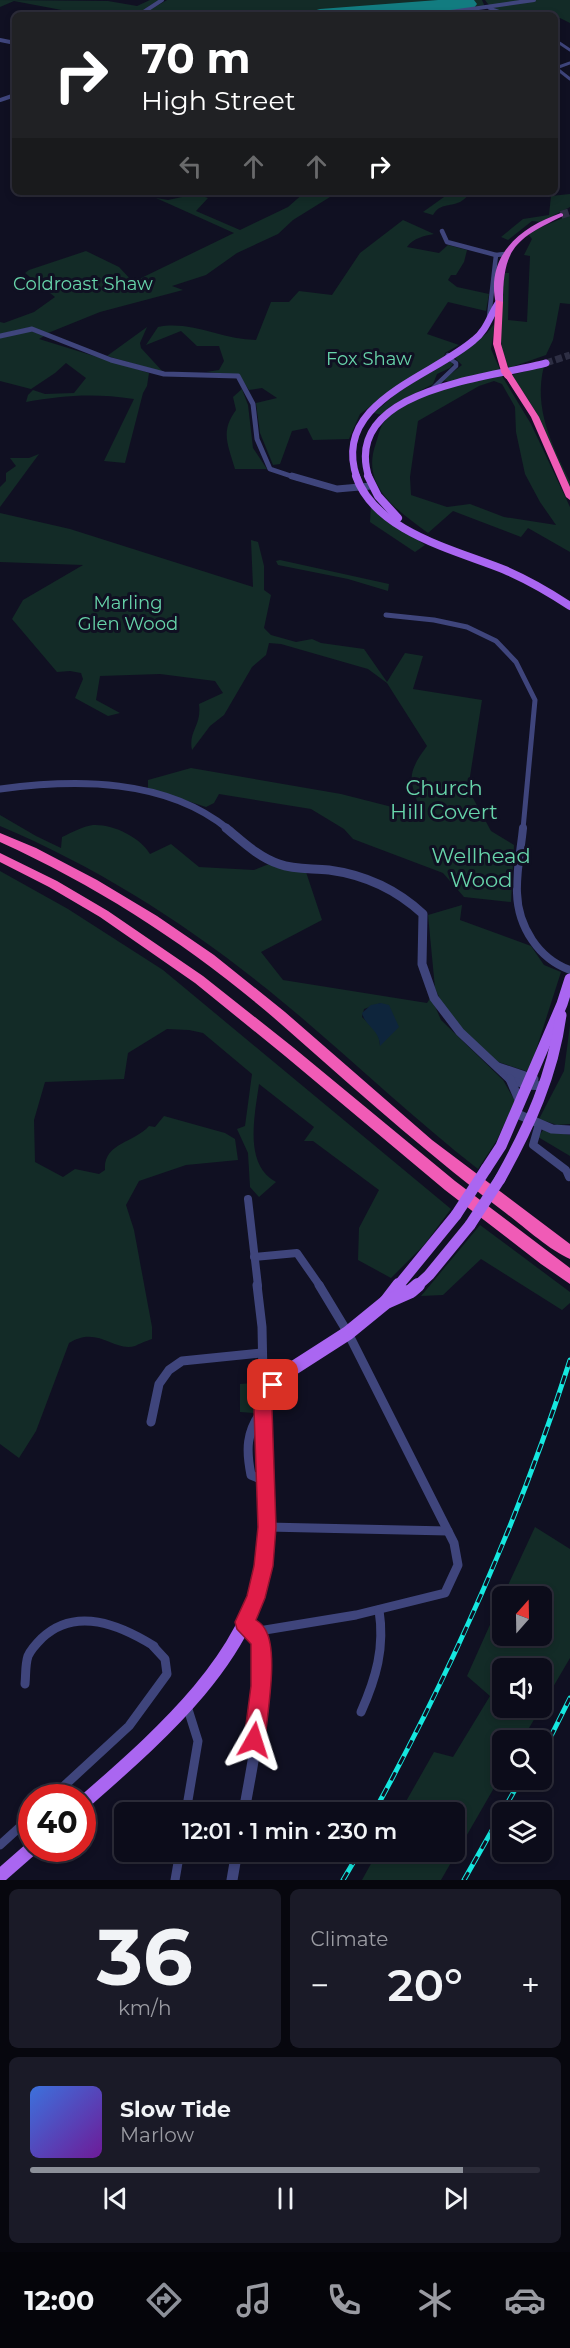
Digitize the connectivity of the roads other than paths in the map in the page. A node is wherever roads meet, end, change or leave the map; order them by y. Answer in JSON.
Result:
{"nodes":[{"id":1,"x":162,"y":0,"type":"edge"},
{"id":2,"x":534,"y":0,"type":"edge"},
{"id":3,"x":484,"y":1,"type":"edge"},
{"id":4,"x":489,"y":8,"type":"junction"},
{"id":5,"x":144,"y":12,"type":"edge"},
{"id":6,"x":455,"y":12,"type":"edge"},
{"id":7,"x":500,"y":12,"type":"edge"},
{"id":8,"x":561,"y":215,"type":"tunnel mouth"},
{"id":9,"x":442,"y":231,"type":"dead end"},
{"id":10,"x":505,"y":254,"type":"junction"},
{"id":11,"x":496,"y":255,"type":"junction"},
{"id":12,"x":499,"y":302,"type":"junction"},
{"id":13,"x":0,"y":336,"type":"edge"},
{"id":14,"x":449,"y":358,"type":"junction"},
{"id":15,"x":546,"y":363,"type":"tunnel mouth"},
{"id":16,"x":440,"y":380,"type":"junction"},
{"id":17,"x":453,"y":384,"type":"junction"},
{"id":18,"x":432,"y":389,"type":"junction"},
{"id":19,"x":371,"y":486,"type":"junction"},
{"id":20,"x":362,"y":491,"type":"junction"},
{"id":21,"x":570,"y":496,"type":"edge"},
{"id":22,"x":407,"y":528,"type":"junction"},
{"id":23,"x":570,"y":606,"type":"edge"},
{"id":24,"x":386,"y":615,"type":"dead end"},
{"id":25,"x":0,"y":789,"type":"edge"},
{"id":26,"x":0,"y":837,"type":"edge"},
{"id":27,"x":0,"y":857,"type":"edge"},
{"id":28,"x":570,"y":970,"type":"edge"},
{"id":29,"x":570,"y":979,"type":"edge"},
{"id":30,"x":562,"y":1004,"type":"junction"},
{"id":31,"x":498,"y":1067,"type":"junction"},
{"id":32,"x":510,"y":1079,"type":"junction"},
{"id":33,"x":529,"y":1081,"type":"junction"},
{"id":34,"x":544,"y":1086,"type":"junction"},
{"id":35,"x":518,"y":1107,"type":"junction"},
{"id":36,"x":534,"y":1123,"type":"junction"},
{"id":37,"x":570,"y":1130,"type":"edge"},
{"id":38,"x":569,"y":1176,"type":"edge"},
{"id":39,"x":249,"y":1199,"type":"dead end"},
{"id":40,"x":570,"y":1252,"type":"edge"},
{"id":41,"x":254,"y":1257,"type":"junction"},
{"id":42,"x":570,"y":1276,"type":"edge"},
{"id":43,"x":386,"y":1302,"type":"junction"},
{"id":44,"x":348,"y":1333,"type":"junction"},
{"id":45,"x":261,"y":1353,"type":"junction"},
{"id":46,"x":273,"y":1385,"type":"junction"},
{"id":47,"x":151,"y":1422,"type":"dead end"},
{"id":48,"x":267,"y":1527,"type":"junction"},
{"id":49,"x":448,"y":1531,"type":"junction"},
{"id":50,"x":379,"y":1610,"type":"junction"},
{"id":51,"x":244,"y":1622,"type":"junction"},
{"id":52,"x":258,"y":1635,"type":"junction"},
{"id":53,"x":25,"y":1684,"type":"dead end"},
{"id":54,"x":186,"y":1704,"type":"junction"},
{"id":55,"x":361,"y":1712,"type":"dead end"},
{"id":56,"x":66,"y":1784,"type":"edge"},
{"id":57,"x":96,"y":1791,"type":"edge"},
{"id":58,"x":188,"y":1802,"type":"edge"},
{"id":59,"x":245,"y":1802,"type":"edge"},
{"id":60,"x":18,"y":1829,"type":"edge"},
{"id":61,"x":0,"y":1845,"type":"edge"},
{"id":62,"x":18,"y":1860,"type":"edge"},
{"id":63,"x":178,"y":1862,"type":"edge"},
{"id":64,"x":235,"y":1862,"type":"edge"},
{"id":65,"x":0,"y":1876,"type":"edge"},
{"id":66,"x":175,"y":1880,"type":"edge"},
{"id":67,"x":232,"y":1880,"type":"edge"}],
"edges":[{"from":1,"to":5,"type":"street"},
{"from":2,"to":4,"type":"street"},
{"from":3,"to":4,"type":"street"},
{"from":4,"to":6,"type":"street"},
{"from":4,"to":7,"type":"street"},
{"from":8,"to":10,"type":"highway"},
{"from":9,"to":11,"type":"street"},
{"from":10,"to":11,"type":"street"},
{"from":10,"to":12,"type":"highway"},
{"from":11,"to":14,"type":"street"},
{"from":12,"to":14,"type":"main road"},
{"from":12,"to":21,"type":"highway"},
{"from":13,"to":20,"type":"street"},
{"from":14,"to":16,"type":"street"},
{"from":14,"to":20,"type":"main road"},
{"from":15,"to":17,"type":"main road"},
{"from":16,"to":17,"type":"street"},
{"from":16,"to":18,"type":"street"},
{"from":17,"to":18,"type":"main road"},
{"from":18,"to":19,"type":"main road"},
{"from":19,"to":20,"type":"street"},
{"from":19,"to":22,"type":"main road"},
{"from":20,"to":22,"type":"main road"},
{"from":22,"to":23,"type":"main road"},
{"from":24,"to":28,"type":"street"},
{"from":25,"to":31,"type":"street"},
{"from":26,"to":40,"type":"highway"},
{"from":27,"to":42,"type":"highway"},
{"from":29,"to":30,"type":"main road"},
{"from":30,"to":33,"type":"main road"},
{"from":30,"to":34,"type":"main road"},
{"from":31,"to":32,"type":"street"},
{"from":31,"to":33,"type":"street"},
{"from":32,"to":33,"type":"street"},
{"from":32,"to":35,"type":"street"},
{"from":33,"to":34,"type":"street"},
{"from":33,"to":35,"type":"main road"},
{"from":34,"to":36,"type":"main road"},
{"from":35,"to":36,"type":"street"},
{"from":35,"to":43,"type":"main road","bridge":true},
{"from":36,"to":37,"type":"street"},
{"from":36,"to":38,"type":"street"},
{"from":36,"to":43,"type":"main road","bridge":true},
{"from":39,"to":41,"type":"street"},
{"from":41,"to":44,"type":"street"},
{"from":41,"to":45,"type":"street"},
{"from":43,"to":44,"type":"main road"},
{"from":44,"to":46,"type":"main road"},
{"from":44,"to":49,"type":"street"},
{"from":45,"to":46,"type":"street"},
{"from":45,"to":47,"type":"street"},
{"from":46,"to":48,"type":"main road"},
{"from":48,"to":49,"type":"street"},
{"from":48,"to":51,"type":"main road"},
{"from":49,"to":50,"type":"street"},
{"from":50,"to":52,"type":"street"},
{"from":50,"to":55,"type":"street"},
{"from":51,"to":52,"type":"street"},
{"from":51,"to":54,"type":"main road"},
{"from":52,"to":59,"type":"street"},
{"from":53,"to":56,"type":"street"},
{"from":54,"to":57,"type":"main road"},
{"from":54,"to":58,"type":"street"},
{"from":60,"to":61,"type":"street"},
{"from":62,"to":65,"type":"main road"},
{"from":63,"to":66,"type":"street"},
{"from":64,"to":67,"type":"street"}]}
